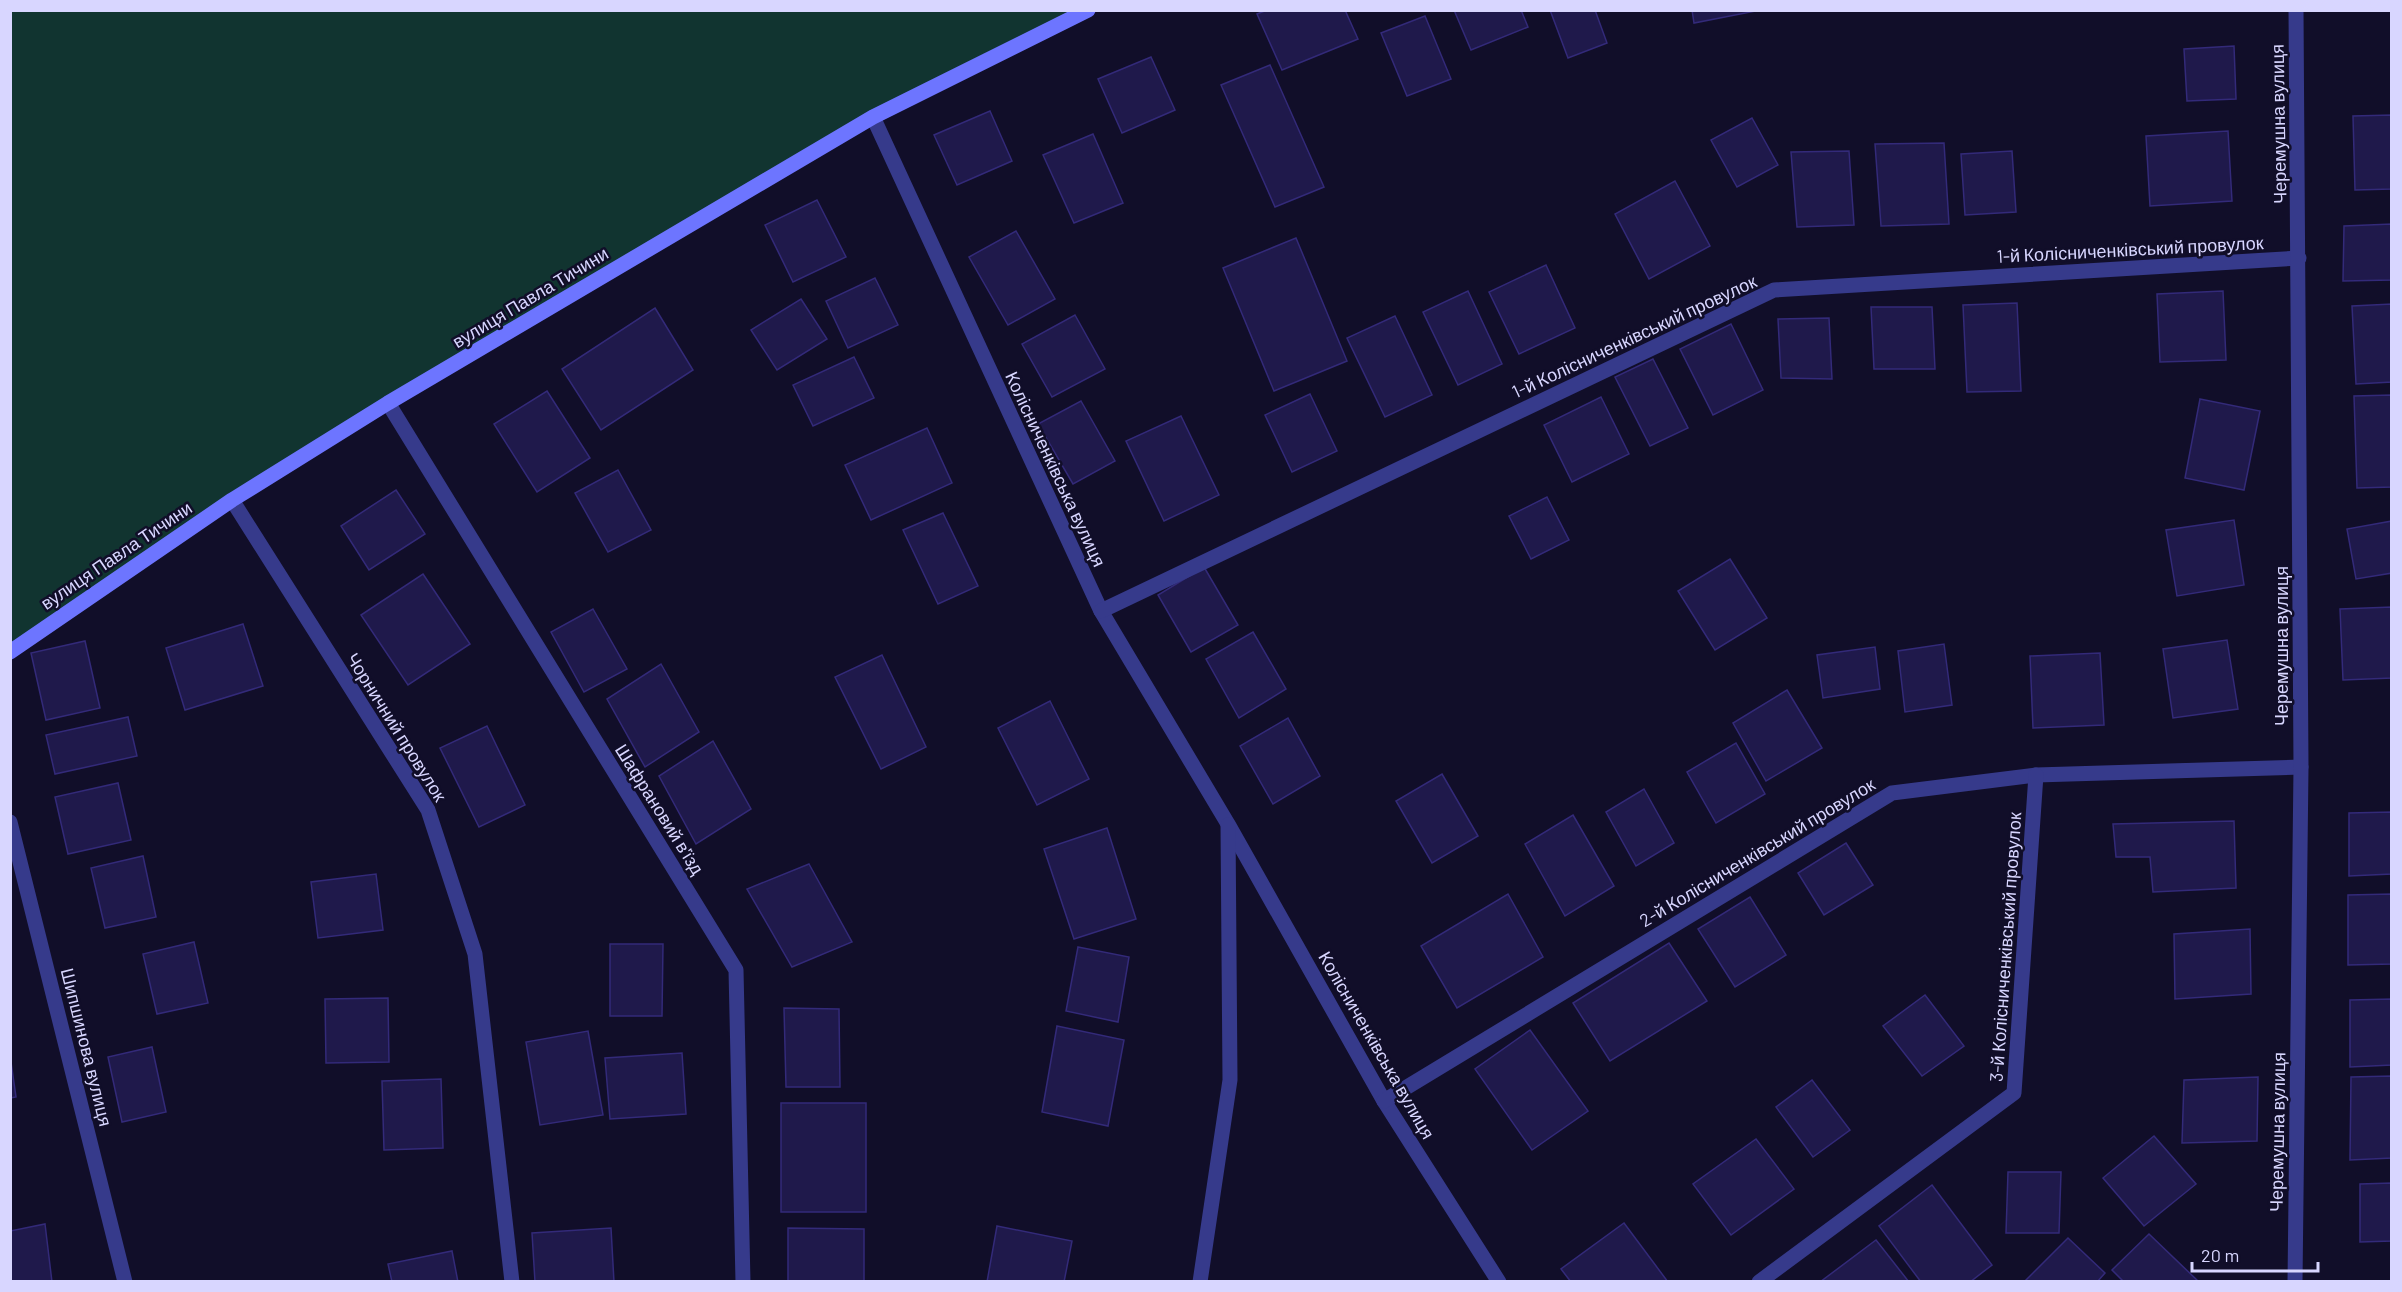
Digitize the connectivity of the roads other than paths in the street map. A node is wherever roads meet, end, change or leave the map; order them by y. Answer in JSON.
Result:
{"nodes":[{"id":1,"x":1088,"y":10,"type":"edge"},
{"id":2,"x":2296,"y":10,"type":"edge"},
{"id":3,"x":873,"y":117,"type":"junction"},
{"id":4,"x":2299,"y":258,"type":"junction"},
{"id":5,"x":388,"y":403,"type":"junction"},
{"id":6,"x":232,"y":500,"type":"junction"},
{"id":7,"x":1101,"y":611,"type":"junction"},
{"id":8,"x":10,"y":652,"type":"edge"},
{"id":9,"x":2301,"y":767,"type":"junction"},
{"id":10,"x":2036,"y":776,"type":"junction"},
{"id":11,"x":10,"y":822,"type":"edge"},
{"id":12,"x":1228,"y":824,"type":"junction"},
{"id":13,"x":1384,"y":1101,"type":"junction"},
{"id":14,"x":125,"y":1281,"type":"edge"},
{"id":15,"x":512,"y":1281,"type":"edge"},
{"id":16,"x":742,"y":1281,"type":"edge"},
{"id":17,"x":1200,"y":1281,"type":"edge"},
{"id":18,"x":1499,"y":1281,"type":"edge"},
{"id":19,"x":1759,"y":1281,"type":"edge"},
{"id":20,"x":2295,"y":1281,"type":"edge"}],
"edges":[{"from":1,"to":3,"type":"main road","name":"вулиця Павла Тичини"},
{"from":2,"to":4,"type":"street","name":"Черемушна вулиця"},
{"from":3,"to":5,"type":"main road","name":"вулиця Павла Тичини"},
{"from":3,"to":7,"type":"street","name":"Колісниченківська вулиця"},
{"from":4,"to":7,"type":"street","name":"1-й Колісниченківський провулок"},
{"from":4,"to":9,"type":"street","name":"Черемушна вулиця"},
{"from":5,"to":6,"type":"main road","name":"вулиця Павла Тичини"},
{"from":5,"to":16,"type":"street","name":"Шафрановий в'їзд"},
{"from":6,"to":8,"type":"main road","name":"вулиця Павла Тичини"},
{"from":6,"to":15,"type":"street","name":"Чорничний провулок"},
{"from":7,"to":12,"type":"street","name":"Колісниченківська вулиця"},
{"from":9,"to":10,"type":"street","name":"2-й Колісниченківський провулок"},
{"from":9,"to":20,"type":"street","name":"Черемушна вулиця"},
{"from":10,"to":13,"type":"street","name":"2-й Колісниченківський провулок"},
{"from":10,"to":19,"type":"street","name":"3-й Колісниченківський провулок"},
{"from":11,"to":14,"type":"street","name":"Шипшинова вулиця"},
{"from":12,"to":13,"type":"street","name":"Колісниченківська вулиця"},
{"from":12,"to":17,"type":"street"},
{"from":13,"to":18,"type":"street","name":"Колісниченківська вулиця"}]}
